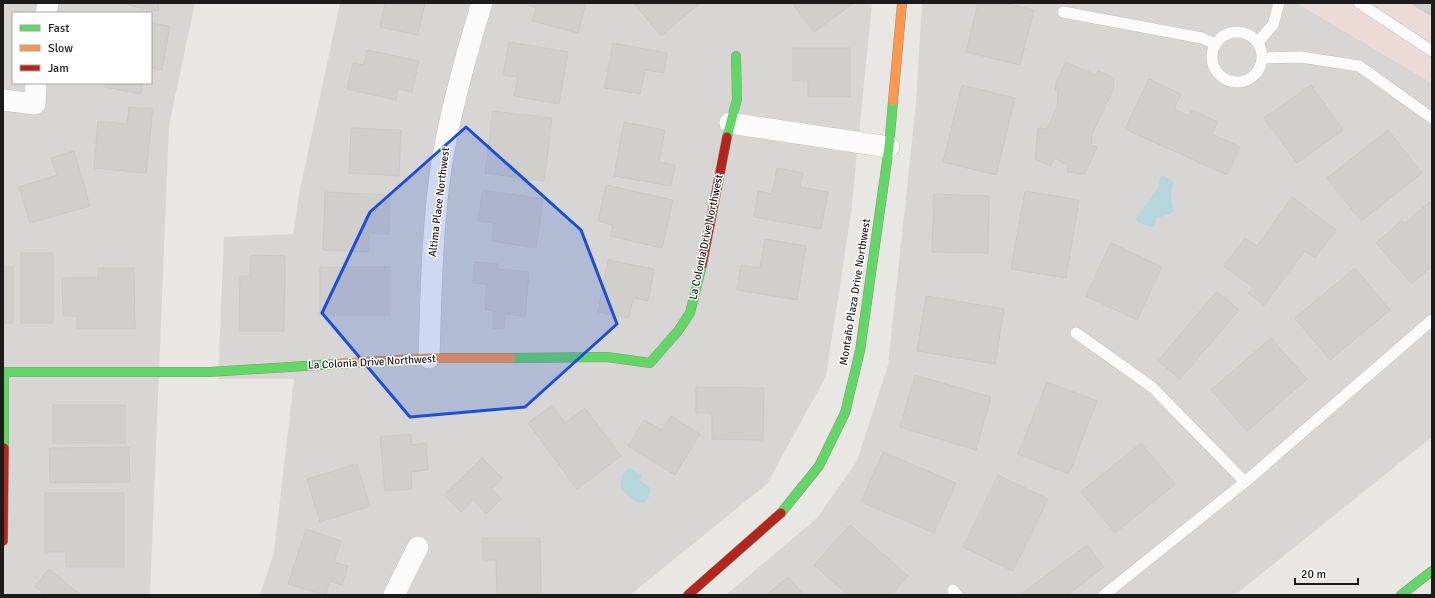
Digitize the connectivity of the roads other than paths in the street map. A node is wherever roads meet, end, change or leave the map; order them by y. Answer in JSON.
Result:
{"nodes":[{"id":1,"x":482,"y":3,"type":"edge"},
{"id":2,"x":902,"y":3,"type":"edge"},
{"id":3,"x":1280,"y":3,"type":"edge"},
{"id":4,"x":1359,"y":3,"type":"edge"},
{"id":5,"x":1063,"y":12,"type":"dead end"},
{"id":6,"x":1258,"y":42,"type":"junction"},
{"id":7,"x":1215,"y":44,"type":"junction"},
{"id":8,"x":1432,"y":51,"type":"edge"},
{"id":9,"x":736,"y":56,"type":"dead end"},
{"id":10,"x":1263,"y":58,"type":"junction"},
{"id":11,"x":36,"y":84,"type":"edge"},
{"id":12,"x":3,"y":100,"type":"edge"},
{"id":13,"x":1432,"y":118,"type":"edge"},
{"id":14,"x":730,"y":123,"type":"junction"},
{"id":15,"x":888,"y":148,"type":"junction"},
{"id":16,"x":1432,"y":320,"type":"edge"},
{"id":17,"x":1076,"y":333,"type":"dead end"},
{"id":18,"x":429,"y":358,"type":"junction"},
{"id":19,"x":1245,"y":482,"type":"junction"},
{"id":20,"x":3,"y":541,"type":"edge"},
{"id":21,"x":418,"y":547,"type":"dead end"},
{"id":22,"x":1432,"y":571,"type":"edge"},
{"id":23,"x":692,"y":594,"type":"edge"},
{"id":24,"x":394,"y":595,"type":"edge"},
{"id":25,"x":1104,"y":595,"type":"edge"},
{"id":26,"x":1401,"y":595,"type":"edge"}],
"edges":[{"from":1,"to":18,"type":"street","name":"Altima Place Northwest"},
{"from":2,"to":15,"type":"street","name":"Montaño Plaza Drive Northwest"},
{"from":3,"to":6,"type":"lane"},
{"from":4,"to":8,"type":"lane"},
{"from":5,"to":7,"type":"lane"},
{"from":6,"to":7,"type":"lane"},
{"from":6,"to":10,"type":"lane"},
{"from":7,"to":10,"type":"lane"},
{"from":9,"to":14,"type":"street","name":"La Colonia Drive Northwest"},
{"from":10,"to":13,"type":"lane"},
{"from":11,"to":12,"type":"street"},
{"from":14,"to":15,"type":"street"},
{"from":14,"to":18,"type":"street","name":"La Colonia Drive Northwest"},
{"from":15,"to":23,"type":"street","name":"Montaño Plaza Drive Northwest"},
{"from":16,"to":19,"type":"lane"},
{"from":17,"to":19,"type":"lane"},
{"from":18,"to":20,"type":"street","name":"La Colonia Drive Northwest"},
{"from":19,"to":25,"type":"lane"},
{"from":21,"to":24,"type":"street"},
{"from":22,"to":26,"type":"street"}]}
